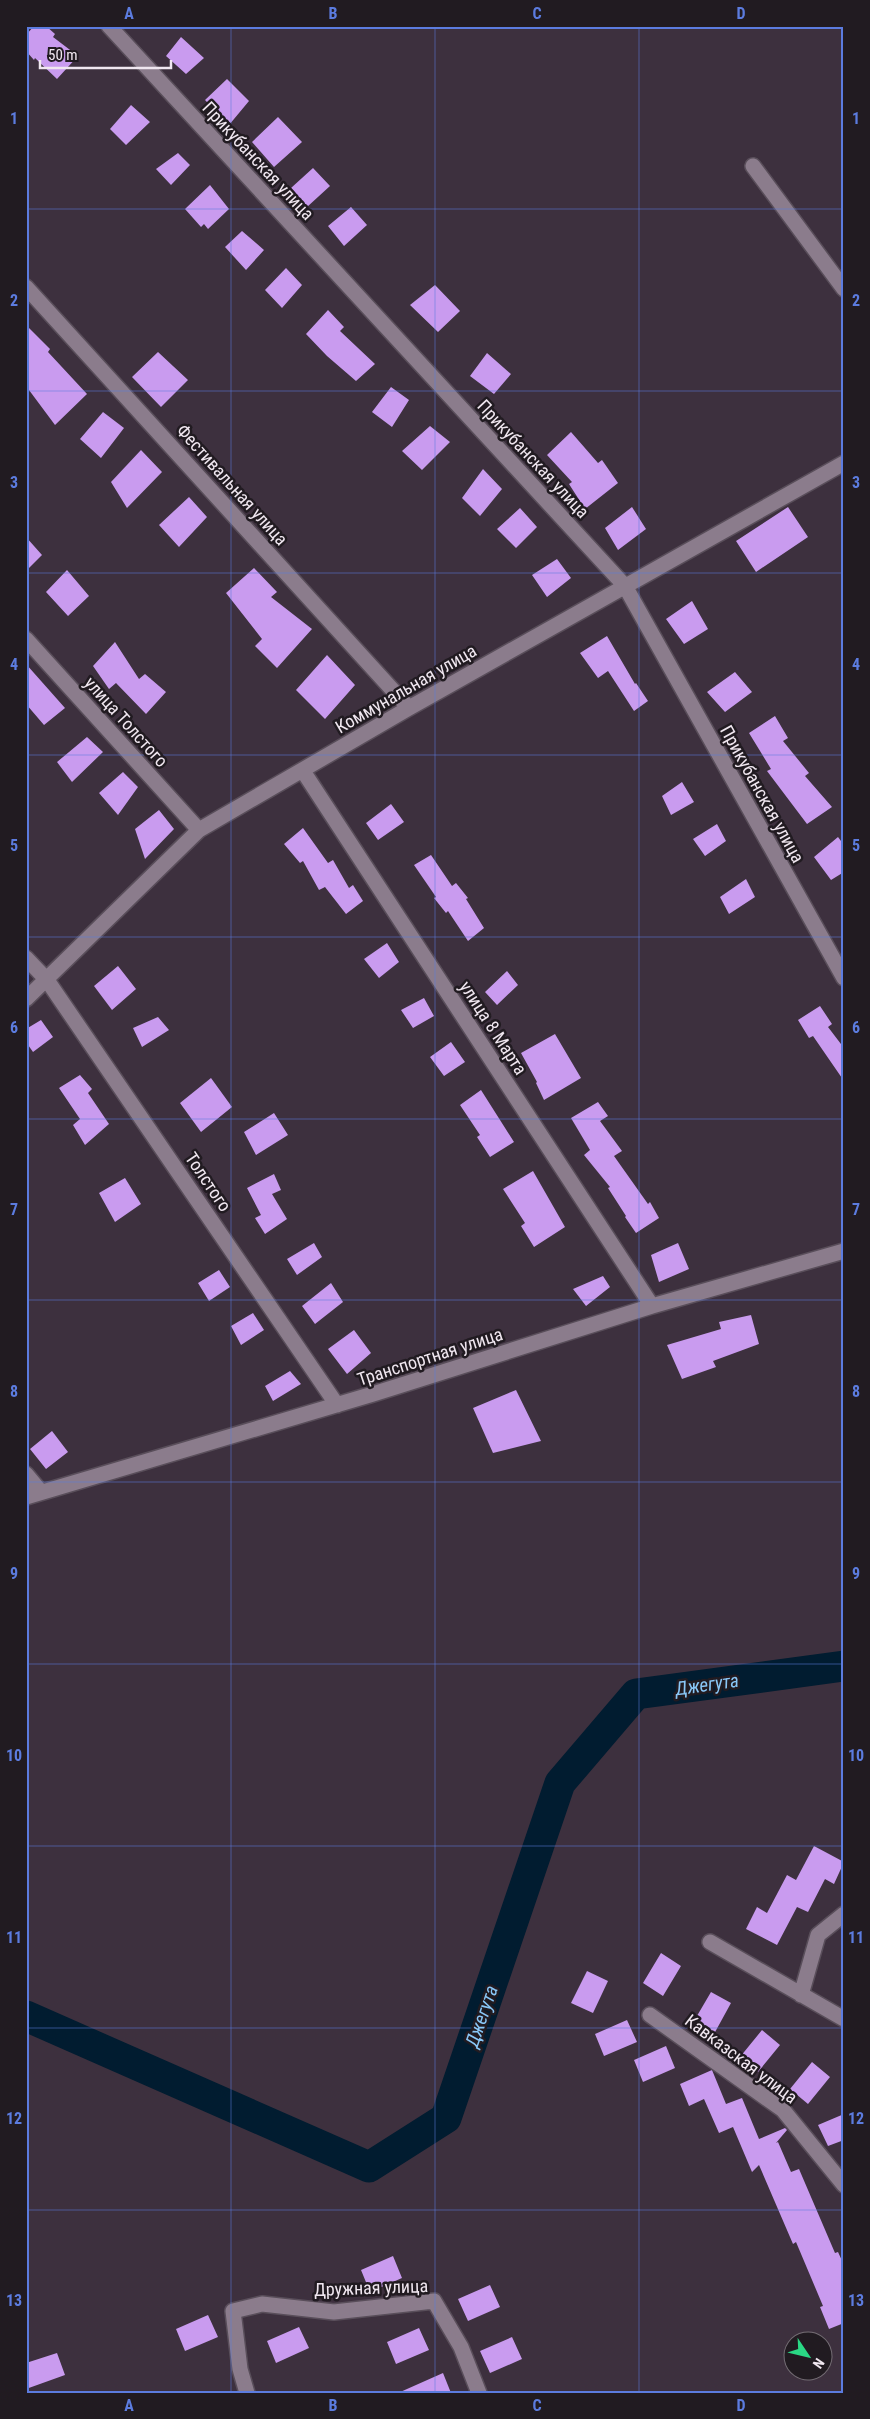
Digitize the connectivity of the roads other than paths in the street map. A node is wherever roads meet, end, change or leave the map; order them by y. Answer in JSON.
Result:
{"nodes":[{"id":1,"x":109,"y":26,"type":"edge"},
{"id":2,"x":752,"y":166,"type":"dead end"},
{"id":3,"x":26,"y":287,"type":"edge"},
{"id":4,"x":844,"y":289,"type":"edge"},
{"id":5,"x":844,"y":463,"type":"edge"},
{"id":6,"x":625,"y":586,"type":"junction"},
{"id":7,"x":26,"y":639,"type":"edge"},
{"id":8,"x":409,"y":708,"type":"junction"},
{"id":9,"x":303,"y":771,"type":"junction"},
{"id":10,"x":199,"y":830,"type":"junction"},
{"id":11,"x":26,"y":958,"type":"edge"},
{"id":12,"x":844,"y":978,"type":"edge"},
{"id":13,"x":47,"y":980,"type":"junction"},
{"id":14,"x":26,"y":999,"type":"edge"},
{"id":15,"x":844,"y":1251,"type":"edge"},
{"id":16,"x":652,"y":1306,"type":"junction"},
{"id":17,"x":337,"y":1405,"type":"junction"},
{"id":18,"x":26,"y":1474,"type":"edge"},
{"id":19,"x":41,"y":1492,"type":"junction"},
{"id":20,"x":26,"y":1497,"type":"edge"},
{"id":21,"x":844,"y":1914,"type":"edge"},
{"id":22,"x":710,"y":1942,"type":"dead end"},
{"id":23,"x":801,"y":1995,"type":"junction"},
{"id":24,"x":650,"y":2015,"type":"dead end"},
{"id":25,"x":844,"y":2019,"type":"edge"},
{"id":26,"x":844,"y":2185,"type":"edge"},
{"id":27,"x":247,"y":2393,"type":"edge"},
{"id":28,"x":479,"y":2393,"type":"edge"}],
"edges":[{"from":1,"to":6,"type":"street","name":"Прикубанская улица"},
{"from":2,"to":4,"type":"street"},
{"from":3,"to":8,"type":"street","name":"Фестивальная улица"},
{"from":5,"to":6,"type":"street","name":"Коммунальная улица"},
{"from":6,"to":8,"type":"street","name":"Коммунальная улица"},
{"from":6,"to":12,"type":"street","name":"Прикубанская улица"},
{"from":7,"to":10,"type":"street","name":"улица Толстого"},
{"from":8,"to":9,"type":"street","name":"Коммунальная улица"},
{"from":9,"to":10,"type":"street","name":"Коммунальная улица"},
{"from":9,"to":16,"type":"street","name":"улица 8 Марта"},
{"from":10,"to":13,"type":"street","name":"Коммунальная улица"},
{"from":11,"to":13,"type":"street","name":"Толстого"},
{"from":13,"to":14,"type":"street","name":"Коммунальная улица"},
{"from":13,"to":17,"type":"street","name":"Толстого"},
{"from":15,"to":16,"type":"street","name":"Транспортная улица"},
{"from":16,"to":17,"type":"street","name":"Транспортная улица"},
{"from":17,"to":19,"type":"street","name":"Транспортная улица"},
{"from":18,"to":19,"type":"street"},
{"from":19,"to":20,"type":"street","name":"Транспортная улица"},
{"from":21,"to":23,"type":"street"},
{"from":22,"to":23,"type":"street"},
{"from":23,"to":25,"type":"street"},
{"from":24,"to":26,"type":"street","name":"Кавказская улица"},
{"from":27,"to":28,"type":"street","name":"Дружная улица"}]}
